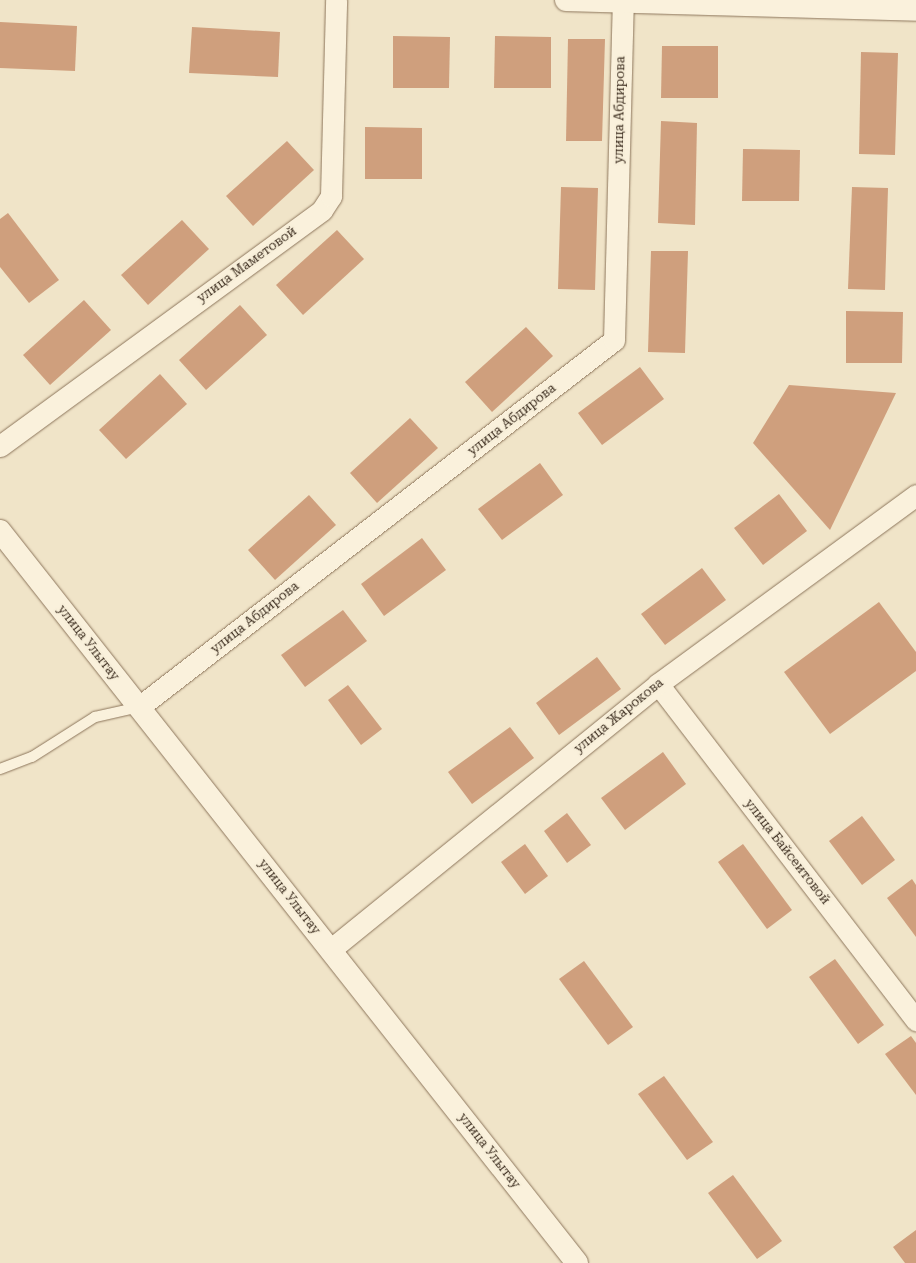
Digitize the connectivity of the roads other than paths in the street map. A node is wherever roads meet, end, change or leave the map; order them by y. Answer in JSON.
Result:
{"nodes":[{"id":1,"x":336,"y":0,"type":"edge"},
{"id":2,"x":566,"y":0,"type":"edge"},
{"id":3,"x":623,"y":1,"type":"edge"},
{"id":4,"x":916,"y":10,"type":"edge"},
{"id":5,"x":0,"y":446,"type":"edge"},
{"id":6,"x":916,"y":495,"type":"edge"},
{"id":7,"x":0,"y":531,"type":"edge"},
{"id":8,"x":658,"y":684,"type":"junction"},
{"id":9,"x":139,"y":707,"type":"junction"},
{"id":10,"x":0,"y":769,"type":"edge"},
{"id":11,"x":330,"y":950,"type":"junction"},
{"id":12,"x":916,"y":1020,"type":"edge"},
{"id":13,"x":578,"y":1263,"type":"edge"}],
"edges":[{"from":1,"to":5,"type":"street","name":"улица Маметовой"},
{"from":2,"to":3,"type":"street"},
{"from":3,"to":4,"type":"street"},
{"from":3,"to":9,"type":"street","name":"улица Абдирова"},
{"from":6,"to":8,"type":"street","name":"улица Жарокова"},
{"from":7,"to":9,"type":"street","name":"улица Улытау"},
{"from":8,"to":11,"type":"street","name":"улица Жарокова"},
{"from":8,"to":12,"type":"street","name":"улица Байсеитовой"},
{"from":9,"to":10,"type":"lane"},
{"from":9,"to":11,"type":"street","name":"улица Улытау"},
{"from":11,"to":13,"type":"street","name":"улица Улытау"}]}
